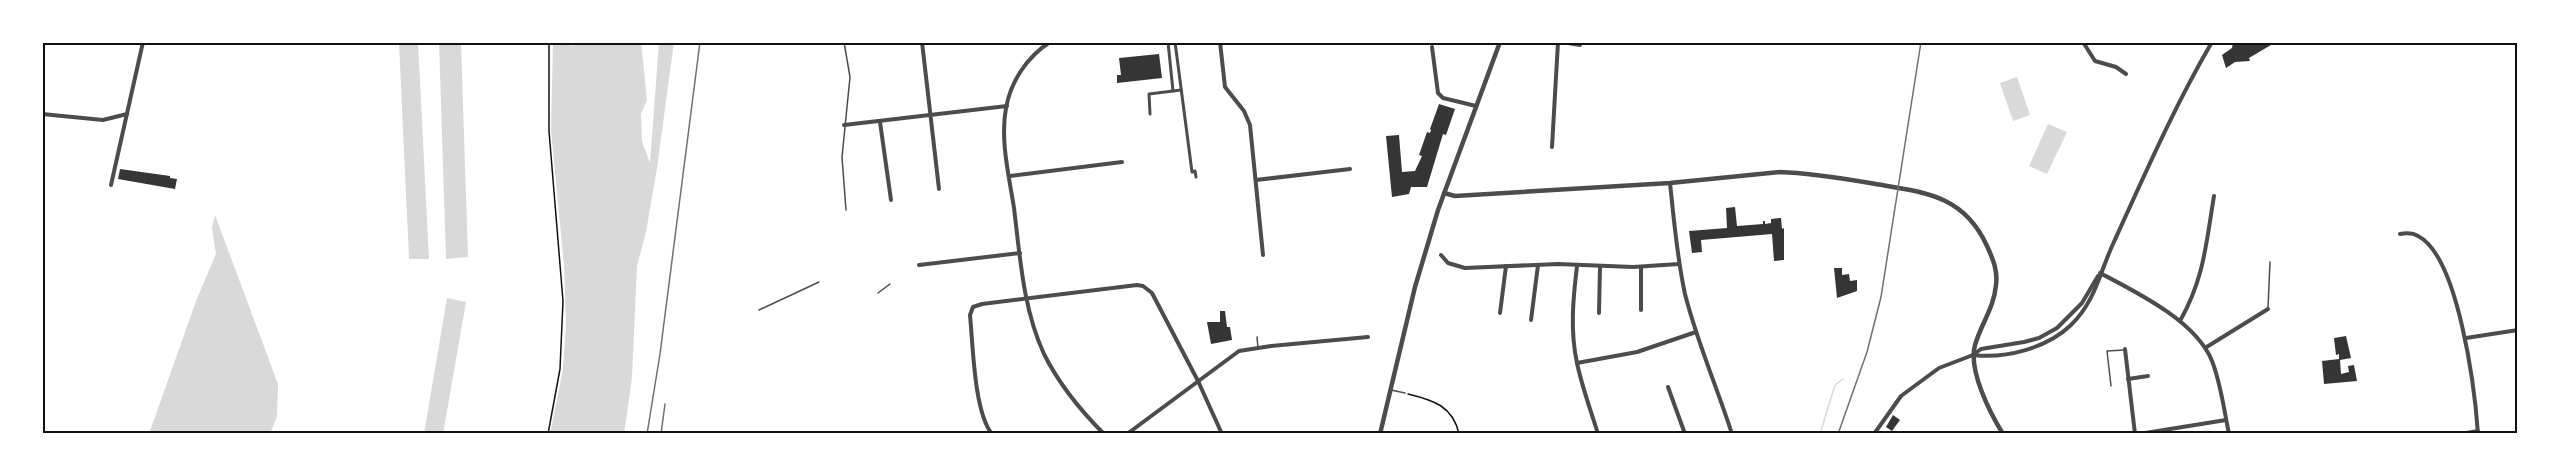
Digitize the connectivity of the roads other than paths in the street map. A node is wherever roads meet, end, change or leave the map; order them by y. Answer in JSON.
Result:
{"nodes":[{"id":1,"x":143,"y":42,"type":"edge"},
{"id":2,"x":844,"y":42,"type":"edge"},
{"id":3,"x":922,"y":42,"type":"edge"},
{"id":4,"x":1036,"y":42,"type":"edge"},
{"id":5,"x":1050,"y":42,"type":"edge"},
{"id":6,"x":1168,"y":42,"type":"edge"},
{"id":7,"x":1174,"y":42,"type":"edge"},
{"id":8,"x":1220,"y":42,"type":"edge"},
{"id":9,"x":1500,"y":42,"type":"edge"},
{"id":10,"x":1560,"y":42,"type":"edge"},
{"id":11,"x":1580,"y":42,"type":"edge"},
{"id":12,"x":2083,"y":42,"type":"edge"},
{"id":13,"x":2212,"y":42,"type":"edge"},
{"id":14,"x":1432,"y":47,"type":"dead end"},
{"id":15,"x":1041,"y":48,"type":"junction"},
{"id":16,"x":2126,"y":74,"type":"dead end"},
{"id":17,"x":1180,"y":90,"type":"junction"},
{"id":18,"x":1173,"y":91,"type":"junction"},
{"id":19,"x":1007,"y":106,"type":"junction"},
{"id":20,"x":1476,"y":106,"type":"junction"},
{"id":21,"x":127,"y":113,"type":"junction"},
{"id":22,"x":42,"y":114,"type":"edge"},
{"id":23,"x":1150,"y":114,"type":"dead end"},
{"id":24,"x":931,"y":116,"type":"junction"},
{"id":25,"x":880,"y":122,"type":"junction"},
{"id":26,"x":844,"y":125,"type":"junction"},
{"id":27,"x":1552,"y":147,"type":"dead end"},
{"id":28,"x":1122,"y":162,"type":"dead end"},
{"id":29,"x":1350,"y":169,"type":"dead end"},
{"id":30,"x":1196,"y":174,"type":"dead end"},
{"id":31,"x":1009,"y":176,"type":"junction"},
{"id":32,"x":1256,"y":180,"type":"junction"},
{"id":33,"x":1670,"y":183,"type":"junction"},
{"id":34,"x":111,"y":185,"type":"dead end"},
{"id":35,"x":939,"y":189,"type":"dead end"},
{"id":36,"x":1444,"y":193,"type":"junction"},
{"id":37,"x":2214,"y":196,"type":"dead end"},
{"id":38,"x":891,"y":200,"type":"dead end"},
{"id":39,"x":846,"y":210,"type":"dead end"},
{"id":40,"x":2400,"y":234,"type":"dead end"},
{"id":41,"x":1020,"y":253,"type":"junction"},
{"id":42,"x":1263,"y":255,"type":"dead end"},
{"id":43,"x":1441,"y":255,"type":"dead end"},
{"id":44,"x":2270,"y":262,"type":"dead end"},
{"id":45,"x":1679,"y":264,"type":"junction"},
{"id":46,"x":919,"y":265,"type":"dead end"},
{"id":47,"x":1538,"y":265,"type":"junction"},
{"id":48,"x":1506,"y":266,"type":"junction"},
{"id":49,"x":1576,"y":266,"type":"junction"},
{"id":50,"x":1600,"y":267,"type":"junction"},
{"id":51,"x":1641,"y":267,"type":"junction"},
{"id":52,"x":2100,"y":273,"type":"junction"},
{"id":53,"x":819,"y":282,"type":"dead end"},
{"id":54,"x":890,"y":284,"type":"dead end"},
{"id":55,"x":878,"y":293,"type":"dead end"},
{"id":56,"x":1027,"y":298,"type":"junction"},
{"id":57,"x":2268,"y":309,"type":"joint"},
{"id":58,"x":759,"y":310,"type":"dead end"},
{"id":59,"x":1641,"y":310,"type":"dead end"},
{"id":60,"x":1500,"y":313,"type":"dead end"},
{"id":61,"x":1599,"y":313,"type":"dead end"},
{"id":62,"x":1531,"y":320,"type":"dead end"},
{"id":63,"x":2180,"y":321,"type":"junction"},
{"id":64,"x":2518,"y":330,"type":"edge"},
{"id":65,"x":1696,"y":332,"type":"junction"},
{"id":66,"x":1257,"y":337,"type":"dead end"},
{"id":67,"x":1368,"y":337,"type":"dead end"},
{"id":68,"x":2466,"y":338,"type":"junction"},
{"id":69,"x":1258,"y":348,"type":"junction"},
{"id":70,"x":2205,"y":348,"type":"junction"},
{"id":71,"x":2125,"y":350,"type":"joint"},
{"id":72,"x":1973,"y":355,"type":"junction"},
{"id":73,"x":1577,"y":363,"type":"junction"},
{"id":74,"x":2148,"y":376,"type":"dead end"},
{"id":75,"x":2128,"y":379,"type":"junction"},
{"id":76,"x":1198,"y":381,"type":"junction"},
{"id":77,"x":2111,"y":386,"type":"dead end"},
{"id":78,"x":1668,"y":387,"type":"dead end"},
{"id":79,"x":1390,"y":390,"type":"junction"},
{"id":80,"x":1405,"y":393,"type":"road end"},
{"id":81,"x":2226,"y":420,"type":"junction"},
{"id":82,"x":2478,"y":433,"type":"edge"},
{"id":83,"x":992,"y":434,"type":"edge"},
{"id":84,"x":1104,"y":434,"type":"edge"},
{"id":85,"x":1127,"y":434,"type":"edge"},
{"id":86,"x":1222,"y":434,"type":"edge"},
{"id":87,"x":1380,"y":434,"type":"edge"},
{"id":88,"x":1598,"y":434,"type":"edge"},
{"id":89,"x":1685,"y":434,"type":"edge"},
{"id":90,"x":1732,"y":434,"type":"edge"},
{"id":91,"x":1874,"y":434,"type":"edge"},
{"id":92,"x":2003,"y":434,"type":"edge"},
{"id":93,"x":2137,"y":434,"type":"edge"},
{"id":94,"x":2229,"y":434,"type":"edge"},
{"id":95,"x":2461,"y":434,"type":"edge"}],
"edges":[{"from":1,"to":21,"type":"street"},
{"from":2,"to":26,"type":"lane"},
{"from":3,"to":24,"type":"street"},
{"from":4,"to":15,"type":"street"},
{"from":5,"to":15,"type":"street"},
{"from":6,"to":18,"type":"street"},
{"from":7,"to":17,"type":"street"},
{"from":8,"to":32,"type":"street"},
{"from":9,"to":20,"type":"street"},
{"from":10,"to":11,"type":"street"},
{"from":10,"to":27,"type":"street"},
{"from":12,"to":16,"type":"street"},
{"from":13,"to":52,"type":"street"},
{"from":14,"to":20,"type":"street"},
{"from":15,"to":19,"type":"street"},
{"from":17,"to":18,"type":"street"},
{"from":17,"to":30,"type":"street"},
{"from":18,"to":23,"type":"street"},
{"from":19,"to":24,"type":"street"},
{"from":19,"to":31,"type":"street"},
{"from":20,"to":36,"type":"street"},
{"from":21,"to":22,"type":"street"},
{"from":21,"to":34,"type":"street"},
{"from":24,"to":25,"type":"street"},
{"from":24,"to":35,"type":"street"},
{"from":25,"to":26,"type":"street"},
{"from":25,"to":38,"type":"street"},
{"from":26,"to":39,"type":"lane"},
{"from":28,"to":31,"type":"street"},
{"from":29,"to":32,"type":"street"},
{"from":31,"to":41,"type":"street"},
{"from":32,"to":42,"type":"street"},
{"from":33,"to":36,"type":"street"},
{"from":33,"to":45,"type":"street"},
{"from":33,"to":72,"type":"street"},
{"from":36,"to":79,"type":"street"},
{"from":37,"to":63,"type":"street"},
{"from":40,"to":68,"type":"street"},
{"from":41,"to":46,"type":"street"},
{"from":41,"to":56,"type":"street"},
{"from":43,"to":48,"type":"street"},
{"from":44,"to":57,"type":"lane"},
{"from":45,"to":51,"type":"street"},
{"from":45,"to":65,"type":"street"},
{"from":47,"to":48,"type":"street"},
{"from":47,"to":49,"type":"street"},
{"from":47,"to":62,"type":"street"},
{"from":48,"to":60,"type":"street"},
{"from":49,"to":50,"type":"street"},
{"from":49,"to":73,"type":"street"},
{"from":50,"to":51,"type":"street"},
{"from":50,"to":61,"type":"street"},
{"from":51,"to":59,"type":"street"},
{"from":52,"to":63,"type":"street"},
{"from":52,"to":72,"type":"street"},
{"from":52,"to":72,"type":"street"},
{"from":53,"to":58,"type":"lane"},
{"from":54,"to":55,"type":"lane"},
{"from":56,"to":76,"type":"street"},
{"from":56,"to":83,"type":"street"},
{"from":56,"to":84,"type":"street"},
{"from":57,"to":70,"type":"street"},
{"from":63,"to":70,"type":"street"},
{"from":64,"to":68,"type":"street"},
{"from":65,"to":73,"type":"street"},
{"from":65,"to":90,"type":"street"},
{"from":66,"to":69,"type":"lane"},
{"from":67,"to":69,"type":"street"},
{"from":68,"to":82,"type":"street"},
{"from":69,"to":76,"type":"street"},
{"from":70,"to":81,"type":"street"},
{"from":71,"to":75,"type":"street"},
{"from":71,"to":77,"type":"lane"},
{"from":72,"to":91,"type":"street"},
{"from":72,"to":92,"type":"street"},
{"from":73,"to":88,"type":"street"},
{"from":74,"to":75,"type":"street"},
{"from":75,"to":93,"type":"street"},
{"from":76,"to":85,"type":"street"},
{"from":76,"to":86,"type":"street"},
{"from":78,"to":89,"type":"street"},
{"from":79,"to":80,"type":"lane"},
{"from":79,"to":87,"type":"street"},
{"from":81,"to":93,"type":"street"},
{"from":81,"to":94,"type":"street"},
{"from":82,"to":95,"type":"street"}]}
